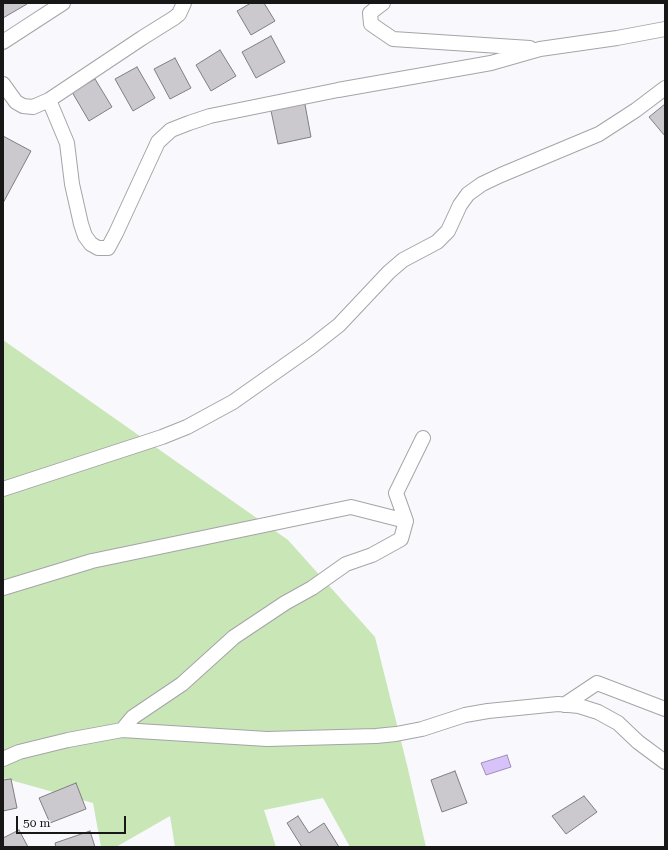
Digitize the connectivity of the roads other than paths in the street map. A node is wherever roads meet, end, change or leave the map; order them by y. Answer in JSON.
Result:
{"nodes":[{"id":1,"x":63,"y":3,"type":"edge"},
{"id":2,"x":184,"y":3,"type":"edge"},
{"id":3,"x":383,"y":3,"type":"edge"},
{"id":4,"x":665,"y":29,"type":"edge"},
{"id":5,"x":3,"y":42,"type":"edge"},
{"id":6,"x":540,"y":49,"type":"junction"},
{"id":7,"x":3,"y":84,"type":"edge"},
{"id":8,"x":665,"y":88,"type":"edge"},
{"id":9,"x":49,"y":100,"type":"junction"},
{"id":10,"x":423,"y":438,"type":"dead end"},
{"id":11,"x":3,"y":489,"type":"edge"},
{"id":12,"x":406,"y":521,"type":"junction"},
{"id":13,"x":3,"y":588,"type":"edge"},
{"id":14,"x":564,"y":705,"type":"junction"},
{"id":15,"x":665,"y":709,"type":"edge"},
{"id":16,"x":122,"y":730,"type":"junction"},
{"id":17,"x":3,"y":759,"type":"edge"},
{"id":18,"x":665,"y":762,"type":"edge"}],
"edges":[{"from":1,"to":5,"type":"street"},
{"from":2,"to":9,"type":"street"},
{"from":3,"to":6,"type":"street"},
{"from":4,"to":6,"type":"street"},
{"from":6,"to":9,"type":"street"},
{"from":7,"to":9,"type":"street"},
{"from":8,"to":11,"type":"street"},
{"from":10,"to":12,"type":"street"},
{"from":12,"to":13,"type":"street"},
{"from":12,"to":16,"type":"street"},
{"from":14,"to":15,"type":"street"},
{"from":14,"to":16,"type":"street"},
{"from":14,"to":18,"type":"street"},
{"from":16,"to":17,"type":"street"}]}
